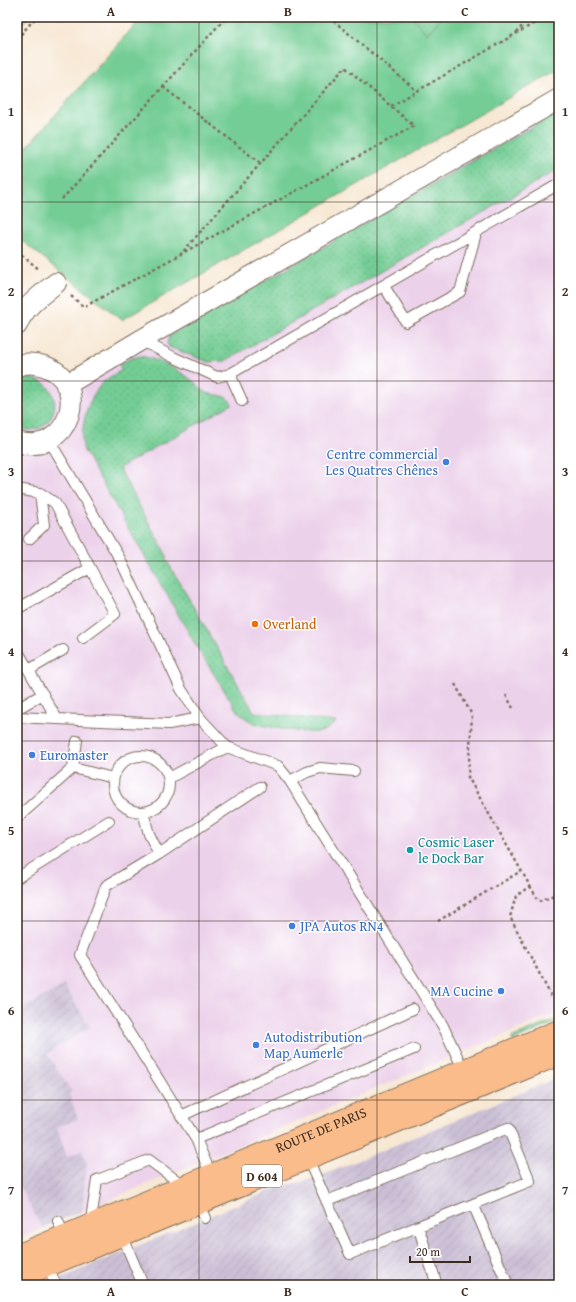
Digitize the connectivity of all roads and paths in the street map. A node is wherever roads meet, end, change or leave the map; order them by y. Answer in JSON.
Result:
{"nodes":[{"id":1,"x":36,"y":17,"type":"edge"},
{"id":2,"x":226,"y":17,"type":"edge"},
{"id":3,"x":330,"y":17,"type":"edge"},
{"id":4,"x":530,"y":17,"type":"edge"},
{"id":5,"x":545,"y":17,"type":"edge"},
{"id":6,"x":514,"y":35,"type":"junction"},
{"id":7,"x":17,"y":39,"type":"edge"},
{"id":8,"x":163,"y":87,"type":"junction"},
{"id":9,"x":417,"y":91,"type":"junction"},
{"id":10,"x":559,"y":99,"type":"edge"},
{"id":11,"x":391,"y":106,"type":"junction"},
{"id":12,"x":260,"y":163,"type":"junction"},
{"id":13,"x":559,"y":184,"type":"edge"},
{"id":14,"x":62,"y":198,"type":"dead end"},
{"id":15,"x":476,"y":233,"type":"junction"},
{"id":16,"x":180,"y":254,"type":"junction"},
{"id":17,"x":56,"y":283,"type":"dead end"},
{"id":18,"x":384,"y":286,"type":"junction"},
{"id":19,"x":84,"y":307,"type":"dead end"},
{"id":20,"x":17,"y":325,"type":"edge"},
{"id":21,"x":141,"y":340,"type":"junction"},
{"id":22,"x":18,"y":360,"type":"edge"},
{"id":23,"x":230,"y":374,"type":"junction"},
{"id":24,"x":66,"y":385,"type":"junction"},
{"id":25,"x":242,"y":401,"type":"dead end"},
{"id":26,"x":49,"y":440,"type":"junction"},
{"id":27,"x":17,"y":442,"type":"edge"},
{"id":28,"x":17,"y":489,"type":"edge"},
{"id":29,"x":40,"y":492,"type":"junction"},
{"id":30,"x":29,"y":538,"type":"dead end"},
{"id":31,"x":90,"y":568,"type":"junction"},
{"id":32,"x":17,"y":609,"type":"edge"},
{"id":33,"x":83,"y":638,"type":"dead end"},
{"id":34,"x":17,"y":650,"type":"edge"},
{"id":35,"x":64,"y":650,"type":"dead end"},
{"id":36,"x":29,"y":670,"type":"junction"},
{"id":37,"x":455,"y":684,"type":"dead end"},
{"id":38,"x":43,"y":694,"type":"junction"},
{"id":39,"x":506,"y":695,"type":"dead end"},
{"id":40,"x":513,"y":708,"type":"dead end"},
{"id":41,"x":17,"y":709,"type":"edge"},
{"id":42,"x":17,"y":717,"type":"edge"},
{"id":43,"x":200,"y":718,"type":"junction"},
{"id":44,"x":57,"y":719,"type":"junction"},
{"id":45,"x":77,"y":741,"type":"dead end"},
{"id":46,"x":227,"y":747,"type":"junction"},
{"id":47,"x":73,"y":768,"type":"junction"},
{"id":48,"x":354,"y":771,"type":"dead end"},
{"id":49,"x":113,"y":778,"type":"junction"},
{"id":50,"x":169,"y":778,"type":"junction"},
{"id":51,"x":290,"y":781,"type":"junction"},
{"id":52,"x":260,"y":787,"type":"dead end"},
{"id":53,"x":143,"y":812,"type":"junction"},
{"id":54,"x":17,"y":818,"type":"edge"},
{"id":55,"x":109,"y":821,"type":"dead end"},
{"id":56,"x":159,"y":854,"type":"junction"},
{"id":57,"x":521,"y":872,"type":"junction"},
{"id":58,"x":17,"y":878,"type":"edge"},
{"id":59,"x":530,"y":886,"type":"junction"},
{"id":60,"x":559,"y":893,"type":"edge"},
{"id":61,"x":438,"y":921,"type":"dead end"},
{"id":62,"x":559,"y":995,"type":"edge"},
{"id":63,"x":413,"y":1010,"type":"dead end"},
{"id":64,"x":559,"y":1031,"type":"edge"},
{"id":65,"x":414,"y":1049,"type":"dead end"},
{"id":66,"x":559,"y":1054,"type":"edge"},
{"id":67,"x":464,"y":1071,"type":"junction"},
{"id":68,"x":181,"y":1116,"type":"junction"},
{"id":69,"x":196,"y":1139,"type":"junction"},
{"id":70,"x":307,"y":1158,"type":"junction"},
{"id":71,"x":211,"y":1175,"type":"junction"},
{"id":72,"x":184,"y":1186,"type":"junction"},
{"id":73,"x":326,"y":1201,"type":"junction"},
{"id":74,"x":473,"y":1204,"type":"junction"},
{"id":75,"x":90,"y":1226,"type":"junction"},
{"id":76,"x":418,"y":1226,"type":"junction"},
{"id":77,"x":122,"y":1235,"type":"junction"},
{"id":78,"x":17,"y":1256,"type":"edge"},
{"id":79,"x":47,"y":1266,"type":"junction"},
{"id":80,"x":17,"y":1278,"type":"edge"},
{"id":81,"x":56,"y":1285,"type":"edge"},
{"id":82,"x":143,"y":1285,"type":"edge"},
{"id":83,"x":438,"y":1285,"type":"edge"},
{"id":84,"x":508,"y":1285,"type":"edge"}],
"edges":[{"from":1,"to":7,"type":"path"},
{"from":2,"to":8,"type":"path"},
{"from":3,"to":9,"type":"path"},
{"from":4,"to":6,"type":"path"},
{"from":5,"to":6,"type":"path"},
{"from":6,"to":9,"type":"path"},
{"from":8,"to":12,"type":"path"},
{"from":8,"to":14,"type":"path"},
{"from":9,"to":11,"type":"path"},
{"from":10,"to":21,"type":"street"},
{"from":11,"to":12,"type":"path"},
{"from":11,"to":16,"type":"path"},
{"from":12,"to":16,"type":"path"},
{"from":13,"to":15,"type":"lane"},
{"from":15,"to":18,"type":"lane"},
{"from":15,"to":18,"type":"lane"},
{"from":16,"to":19,"type":"path"},
{"from":17,"to":20,"type":"street"},
{"from":18,"to":23,"type":"lane"},
{"from":21,"to":23,"type":"lane"},
{"from":21,"to":24,"type":"street"},
{"from":22,"to":24,"type":"street"},
{"from":23,"to":25,"type":"lane"},
{"from":24,"to":26,"type":"street"},
{"from":26,"to":27,"type":"street"},
{"from":26,"to":43,"type":"lane"},
{"from":28,"to":29,"type":"lane"},
{"from":29,"to":30,"type":"lane"},
{"from":29,"to":31,"type":"lane"},
{"from":31,"to":32,"type":"lane"},
{"from":31,"to":33,"type":"lane"},
{"from":34,"to":36,"type":"lane"},
{"from":35,"to":36,"type":"lane"},
{"from":36,"to":38,"type":"lane"},
{"from":37,"to":57,"type":"path"},
{"from":38,"to":41,"type":"lane"},
{"from":38,"to":44,"type":"lane"},
{"from":39,"to":40,"type":"path"},
{"from":42,"to":44,"type":"lane"},
{"from":43,"to":44,"type":"lane"},
{"from":43,"to":46,"type":"lane"},
{"from":45,"to":47,"type":"lane"},
{"from":46,"to":50,"type":"lane"},
{"from":46,"to":51,"type":"lane"},
{"from":47,"to":49,"type":"lane"},
{"from":47,"to":54,"type":"lane"},
{"from":48,"to":51,"type":"lane"},
{"from":49,"to":50,"type":"lane"},
{"from":49,"to":53,"type":"lane"},
{"from":50,"to":53,"type":"lane"},
{"from":51,"to":67,"type":"lane"},
{"from":52,"to":56,"type":"lane"},
{"from":53,"to":56,"type":"lane"},
{"from":55,"to":58,"type":"lane"},
{"from":56,"to":68,"type":"lane"},
{"from":57,"to":59,"type":"path"},
{"from":57,"to":61,"type":"path"},
{"from":59,"to":60,"type":"path"},
{"from":59,"to":62,"type":"path"},
{"from":63,"to":68,"type":"lane"},
{"from":64,"to":67,"type":"main road","name":"ROUTE DE PARIS","number":"D 604"},
{"from":65,"to":69,"type":"lane"},
{"from":66,"to":70,"type":"main road","name":"ROUTE DE PARIS","number":"D 604"},
{"from":67,"to":71,"type":"main road","name":"ROUTE DE PARIS","number":"D 604"},
{"from":68,"to":69,"type":"lane"},
{"from":69,"to":71,"type":"lane"},
{"from":70,"to":73,"type":"lane"},
{"from":70,"to":77,"type":"main road","name":"ROUTE DE PARIS","number":"D 604"},
{"from":71,"to":72,"type":"main road","name":"ROUTE DE PARIS","number":"D 604"},
{"from":72,"to":75,"type":"main road","name":"ROUTE DE PARIS","number":"D 604"},
{"from":72,"to":75,"type":"lane"},
{"from":73,"to":74,"type":"lane"},
{"from":73,"to":76,"type":"lane"},
{"from":74,"to":76,"type":"lane"},
{"from":74,"to":84,"type":"lane"},
{"from":75,"to":78,"type":"main road","name":"ROUTE DE PARIS","number":"D 604"},
{"from":76,"to":83,"type":"lane"},
{"from":77,"to":79,"type":"main road","name":"ROUTE DE PARIS","number":"D 604"},
{"from":77,"to":82,"type":"lane"},
{"from":79,"to":80,"type":"main road","name":"ROUTE DE PARIS","number":"D 604"},
{"from":79,"to":81,"type":"lane"}]}
